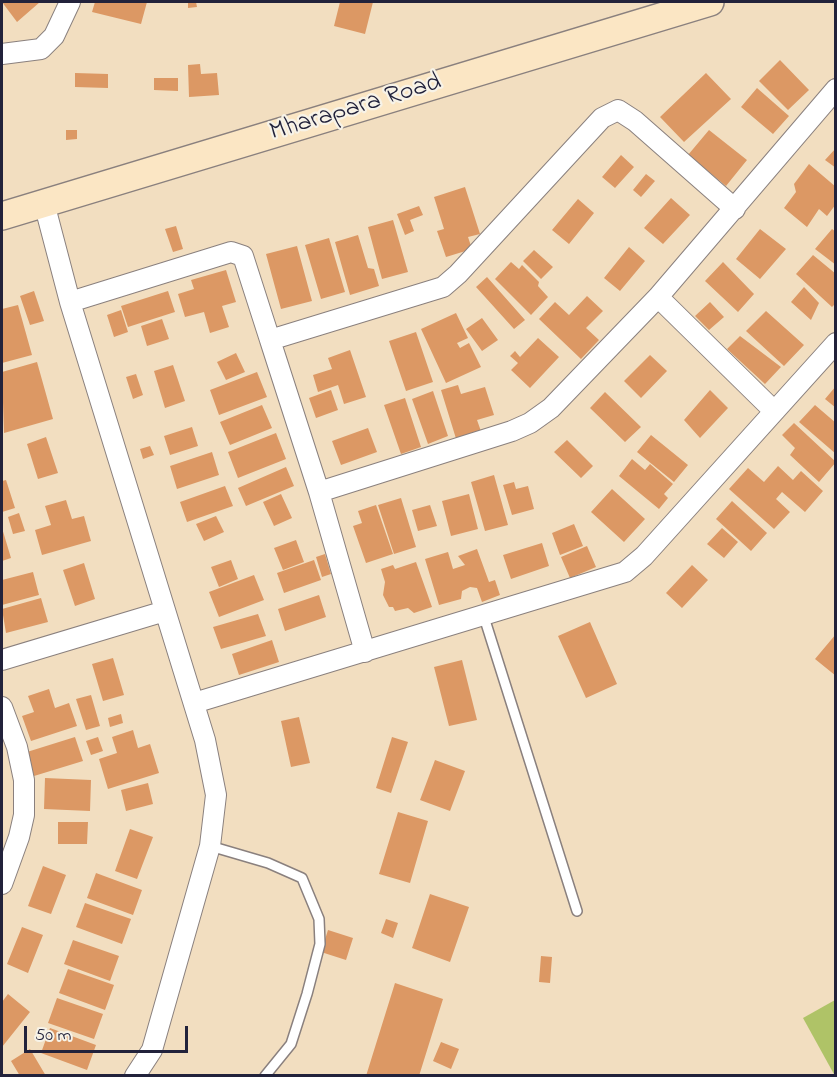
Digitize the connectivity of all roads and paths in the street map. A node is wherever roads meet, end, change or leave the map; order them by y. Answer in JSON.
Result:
{"nodes":[{"id":1,"x":70,"y":2,"type":"edge"},
{"id":2,"x":710,"y":2,"type":"edge"},
{"id":3,"x":2,"y":54,"type":"edge"},
{"id":4,"x":836,"y":89,"type":"edge"},
{"id":5,"x":44,"y":203,"type":"junction"},
{"id":6,"x":735,"y":209,"type":"junction"},
{"id":7,"x":2,"y":216,"type":"edge"},
{"id":8,"x":658,"y":297,"type":"junction"},
{"id":9,"x":70,"y":302,"type":"junction"},
{"id":10,"x":270,"y":340,"type":"junction"},
{"id":11,"x":836,"y":343,"type":"edge"},
{"id":12,"x":773,"y":410,"type":"junction"},
{"id":13,"x":319,"y":492,"type":"junction"},
{"id":14,"x":165,"y":611,"type":"junction"},
{"id":15,"x":483,"y":617,"type":"junction"},
{"id":16,"x":365,"y":652,"type":"junction"},
{"id":17,"x":2,"y":660,"type":"edge"},
{"id":18,"x":194,"y":703,"type":"junction"},
{"id":19,"x":2,"y":707,"type":"edge"},
{"id":20,"x":210,"y":846,"type":"junction"},
{"id":21,"x":2,"y":884,"type":"edge"},
{"id":22,"x":577,"y":911,"type":"dead end"},
{"id":23,"x":135,"y":1076,"type":"edge"},
{"id":24,"x":265,"y":1076,"type":"edge"}],
"edges":[{"from":1,"to":3,"type":"street"},
{"from":2,"to":5,"type":"main road","name":"Mharapara Road"},
{"from":4,"to":6,"type":"street"},
{"from":5,"to":7,"type":"main road","name":"Mharapara Road"},
{"from":5,"to":9,"type":"street"},
{"from":6,"to":8,"type":"street"},
{"from":6,"to":10,"type":"street"},
{"from":8,"to":12,"type":"street"},
{"from":8,"to":13,"type":"street"},
{"from":9,"to":10,"type":"street"},
{"from":9,"to":14,"type":"street"},
{"from":10,"to":13,"type":"street"},
{"from":11,"to":12,"type":"street"},
{"from":12,"to":15,"type":"street"},
{"from":13,"to":16,"type":"street"},
{"from":14,"to":17,"type":"street"},
{"from":14,"to":18,"type":"street"},
{"from":15,"to":16,"type":"street"},
{"from":15,"to":22,"type":"lane"},
{"from":16,"to":18,"type":"street"},
{"from":18,"to":20,"type":"street"},
{"from":19,"to":21,"type":"street"},
{"from":20,"to":23,"type":"street"},
{"from":20,"to":24,"type":"lane"}]}
